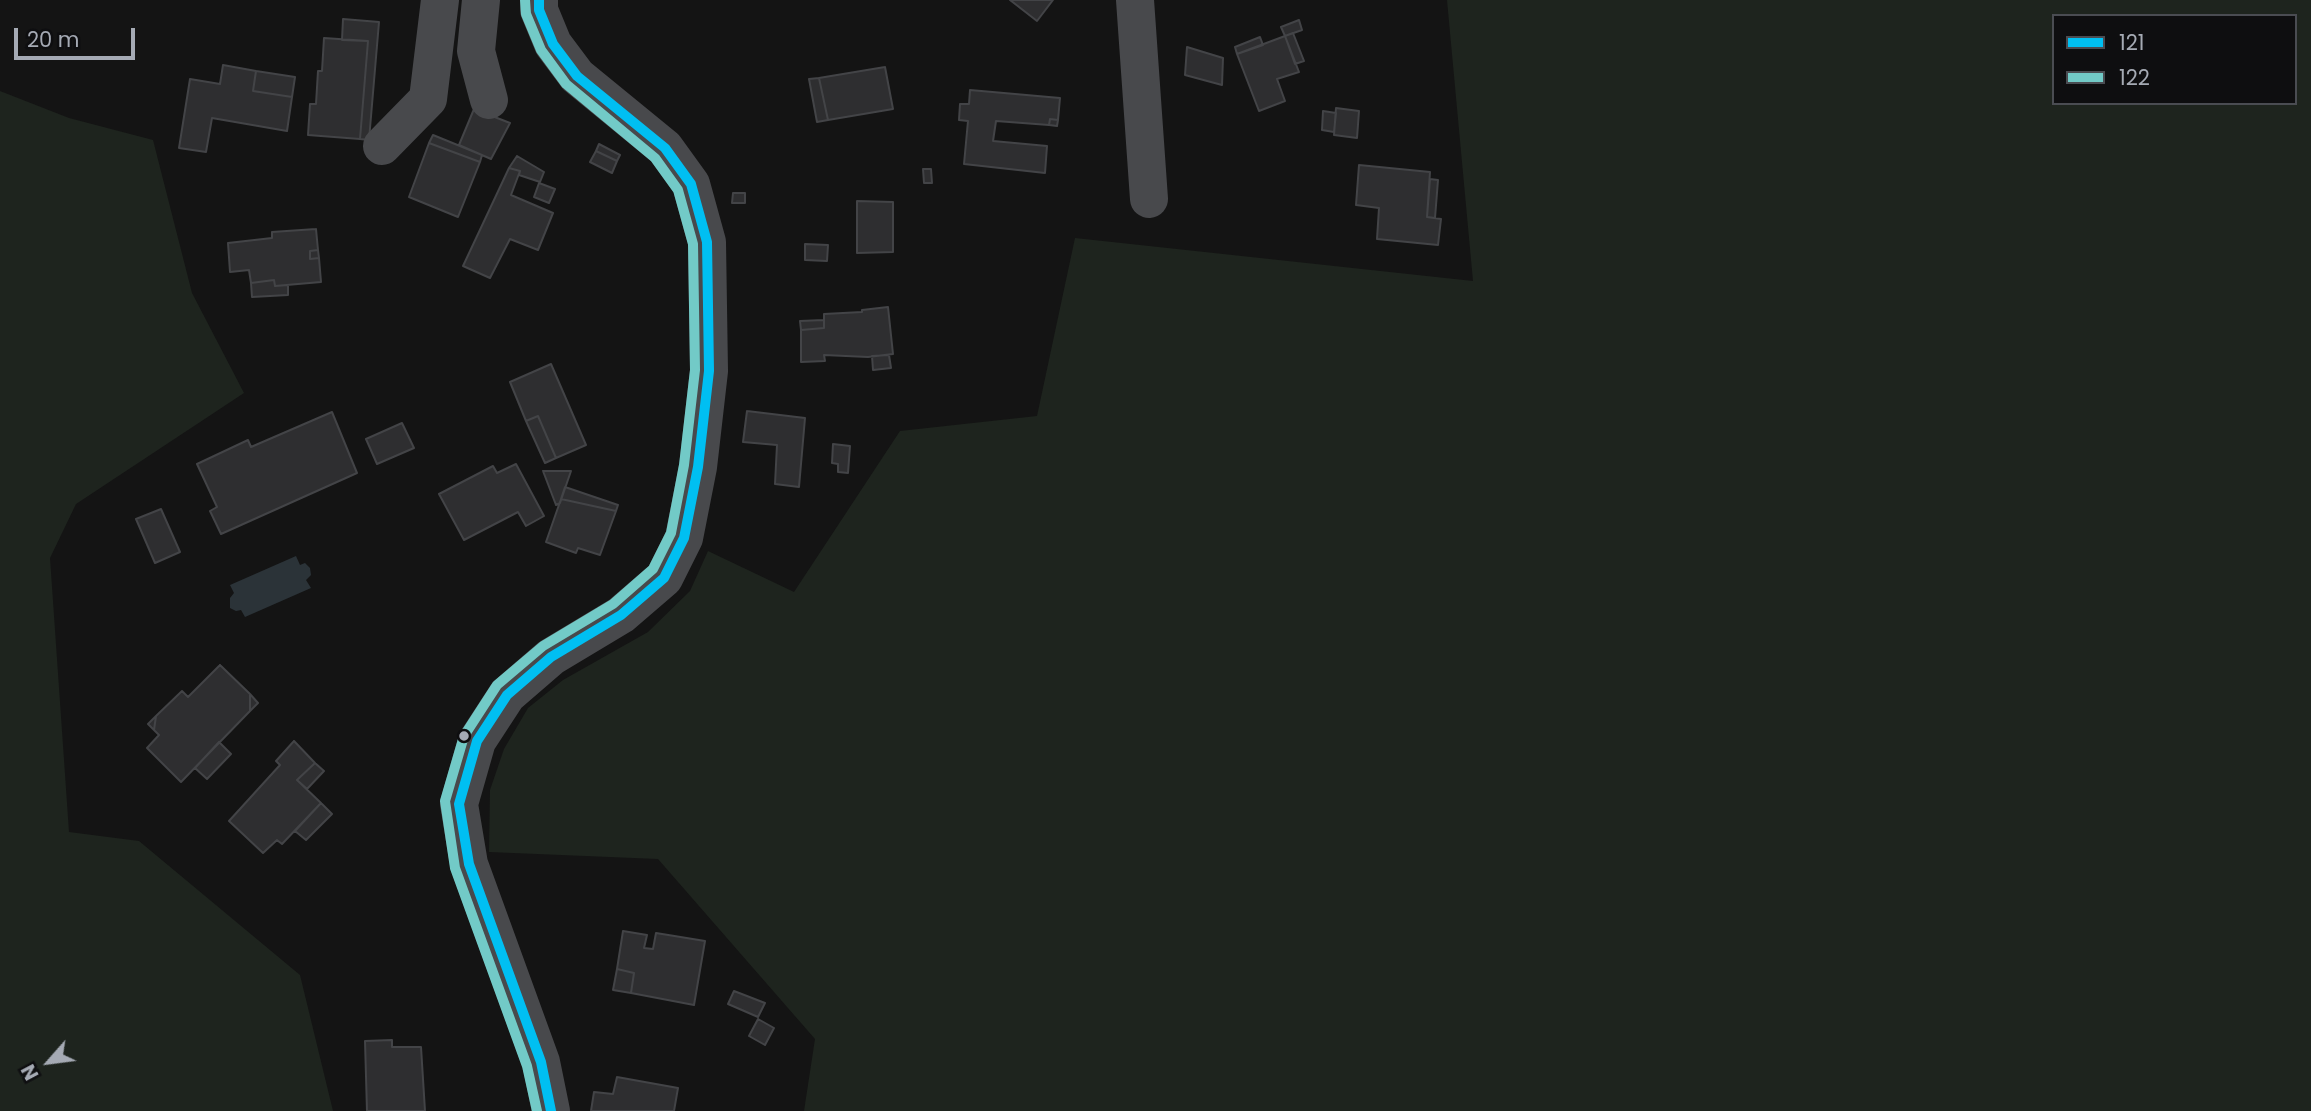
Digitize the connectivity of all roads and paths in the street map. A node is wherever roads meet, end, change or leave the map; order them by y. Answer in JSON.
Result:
{"nodes":[{"id":1,"x":440,"y":0,"type":"edge"},
{"id":2,"x":481,"y":0,"type":"edge"},
{"id":3,"x":539,"y":0,"type":"edge"},
{"id":4,"x":1135,"y":0,"type":"edge"},
{"id":5,"x":488,"y":100,"type":"dead end"},
{"id":6,"x":382,"y":146,"type":"dead end"},
{"id":7,"x":1149,"y":199,"type":"dead end"},
{"id":8,"x":551,"y":1111,"type":"edge"}],
"edges":[{"from":1,"to":6,"type":"street"},
{"from":2,"to":5,"type":"street"},
{"from":3,"to":8,"type":"street"},
{"from":4,"to":7,"type":"street"}]}
